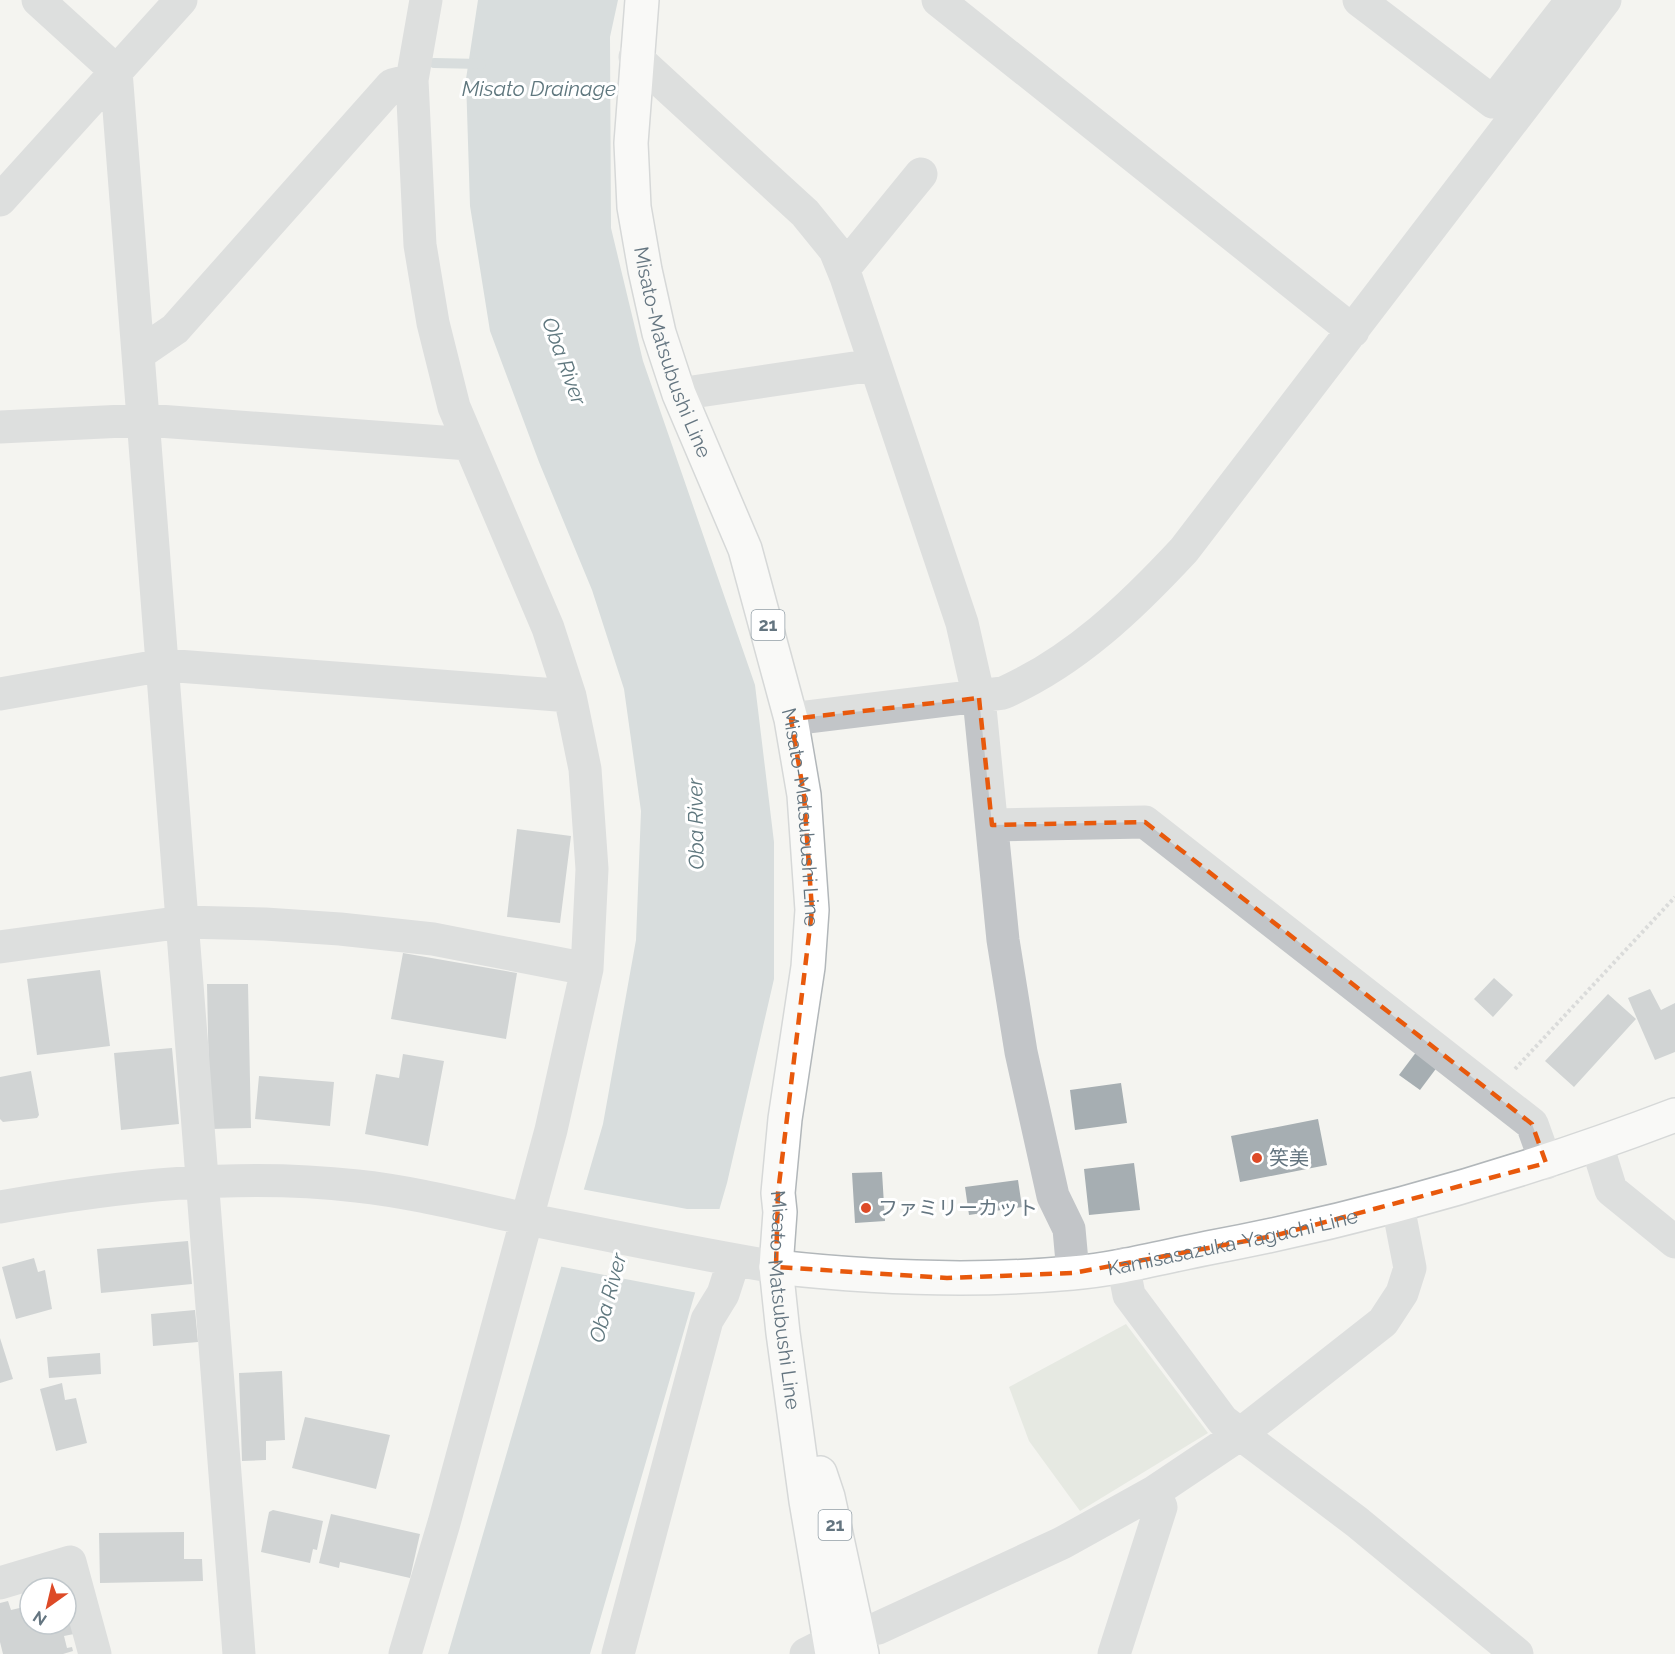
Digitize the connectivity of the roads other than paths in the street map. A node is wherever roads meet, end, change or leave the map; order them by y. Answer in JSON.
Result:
{"nodes":[{"id":1,"x":38,"y":0,"type":"edge"},
{"id":2,"x":181,"y":0,"type":"edge"},
{"id":3,"x":426,"y":0,"type":"edge"},
{"id":4,"x":642,"y":0,"type":"edge"},
{"id":5,"x":938,"y":0,"type":"edge"},
{"id":6,"x":1359,"y":0,"type":"edge"},
{"id":7,"x":1572,"y":0,"type":"edge"},
{"id":8,"x":1605,"y":0,"type":"edge"},
{"id":9,"x":635,"y":57,"type":"junction"},
{"id":10,"x":1538,"y":64,"type":"junction"},
{"id":11,"x":116,"y":71,"type":"junction"},
{"id":12,"x":412,"y":80,"type":"junction"},
{"id":13,"x":921,"y":174,"type":"dead end"},
{"id":14,"x":0,"y":200,"type":"edge"},
{"id":15,"x":842,"y":267,"type":"junction"},
{"id":16,"x":1353,"y":331,"type":"junction"},
{"id":17,"x":140,"y":353,"type":"junction"},
{"id":18,"x":874,"y":365,"type":"junction"},
{"id":19,"x":679,"y":394,"type":"junction"},
{"id":20,"x":145,"y":420,"type":"junction"},
{"id":21,"x":0,"y":427,"type":"edge"},
{"id":22,"x":469,"y":444,"type":"junction"},
{"id":23,"x":164,"y":665,"type":"junction"},
{"id":24,"x":0,"y":694,"type":"edge"},
{"id":25,"x":570,"y":696,"type":"junction"},
{"id":26,"x":979,"y":698,"type":"junction"},
{"id":27,"x":792,"y":719,"type":"junction"},
{"id":28,"x":992,"y":825,"type":"junction"},
{"id":29,"x":183,"y":922,"type":"junction"},
{"id":30,"x":0,"y":947,"type":"edge"},
{"id":31,"x":587,"y":969,"type":"junction"},
{"id":32,"x":1675,"y":1115,"type":"edge"},
{"id":33,"x":1597,"y":1145,"type":"junction"},
{"id":34,"x":1546,"y":1163,"type":"junction"},
{"id":35,"x":202,"y":1181,"type":"junction"},
{"id":36,"x":1398,"y":1206,"type":"junction"},
{"id":37,"x":0,"y":1207,"type":"edge"},
{"id":38,"x":533,"y":1220,"type":"junction"},
{"id":39,"x":1675,"y":1242,"type":"edge"},
{"id":40,"x":725,"y":1259,"type":"junction"},
{"id":41,"x":1123,"y":1264,"type":"junction"},
{"id":42,"x":776,"y":1267,"type":"junction"},
{"id":43,"x":1073,"y":1273,"type":"junction"},
{"id":44,"x":1239,"y":1435,"type":"junction"},
{"id":45,"x":1154,"y":1492,"type":"junction"},
{"id":46,"x":0,"y":1583,"type":"edge"},
{"id":47,"x":837,"y":1647,"type":"edge"},
{"id":48,"x":94,"y":1654,"type":"edge"},
{"id":49,"x":239,"y":1654,"type":"edge"},
{"id":50,"x":405,"y":1654,"type":"edge"},
{"id":51,"x":618,"y":1654,"type":"edge"},
{"id":52,"x":1114,"y":1654,"type":"edge"},
{"id":53,"x":1517,"y":1654,"type":"edge"}],
"edges":[{"from":1,"to":11,"type":"street"},
{"from":2,"to":11,"type":"street"},
{"from":3,"to":12,"type":"street"},
{"from":4,"to":9,"type":"main road","name":"Misato-Matsubushi Line","number":"21"},
{"from":5,"to":16,"type":"street"},
{"from":6,"to":10,"type":"street"},
{"from":7,"to":10,"type":"street"},
{"from":8,"to":10,"type":"street"},
{"from":9,"to":15,"type":"street"},
{"from":9,"to":19,"type":"main road","name":"Misato-Matsubushi Line","number":"21"},
{"from":10,"to":16,"type":"street"},
{"from":11,"to":14,"type":"street"},
{"from":11,"to":17,"type":"street"},
{"from":12,"to":17,"type":"street"},
{"from":12,"to":22,"type":"street"},
{"from":13,"to":15,"type":"street"},
{"from":15,"to":18,"type":"street"},
{"from":16,"to":26,"type":"street"},
{"from":17,"to":20,"type":"street"},
{"from":18,"to":19,"type":"street"},
{"from":18,"to":26,"type":"street"},
{"from":19,"to":27,"type":"main road","name":"Misato-Matsubushi Line","number":"21"},
{"from":20,"to":21,"type":"street"},
{"from":20,"to":22,"type":"street"},
{"from":20,"to":23,"type":"street"},
{"from":22,"to":25,"type":"street"},
{"from":23,"to":24,"type":"street"},
{"from":23,"to":25,"type":"street"},
{"from":23,"to":29,"type":"street"},
{"from":25,"to":31,"type":"street"},
{"from":26,"to":27,"type":"street"},
{"from":26,"to":28,"type":"street"},
{"from":27,"to":42,"type":"main road","name":"Misato-Matsubushi Line","number":"21"},
{"from":28,"to":34,"type":"street"},
{"from":28,"to":43,"type":"street"},
{"from":29,"to":30,"type":"street"},
{"from":29,"to":31,"type":"street"},
{"from":29,"to":35,"type":"street"},
{"from":31,"to":38,"type":"street"},
{"from":32,"to":33,"type":"main road","name":"Kamisasazuka-Yaguchi Line"},
{"from":33,"to":34,"type":"main road","name":"Kamisasazuka-Yaguchi Line"},
{"from":33,"to":39,"type":"street"},
{"from":34,"to":36,"type":"main road","name":"Kamisasazuka-Yaguchi Line"},
{"from":35,"to":37,"type":"street"},
{"from":35,"to":38,"type":"street"},
{"from":35,"to":49,"type":"street"},
{"from":36,"to":41,"type":"main road","name":"Kamisasazuka-Yaguchi Line"},
{"from":36,"to":44,"type":"street"},
{"from":38,"to":40,"type":"street"},
{"from":38,"to":50,"type":"street"},
{"from":40,"to":42,"type":"street"},
{"from":40,"to":51,"type":"street"},
{"from":41,"to":43,"type":"main road","name":"Kamisasazuka-Yaguchi Line"},
{"from":41,"to":44,"type":"street"},
{"from":42,"to":43,"type":"main road","name":"Kamisasazuka-Yaguchi Line"},
{"from":42,"to":47,"type":"main road","name":"Misato-Matsubushi Line","number":"21"},
{"from":44,"to":45,"type":"street"},
{"from":44,"to":53,"type":"street"},
{"from":45,"to":47,"type":"street"},
{"from":45,"to":52,"type":"street"},
{"from":46,"to":48,"type":"street"}]}
